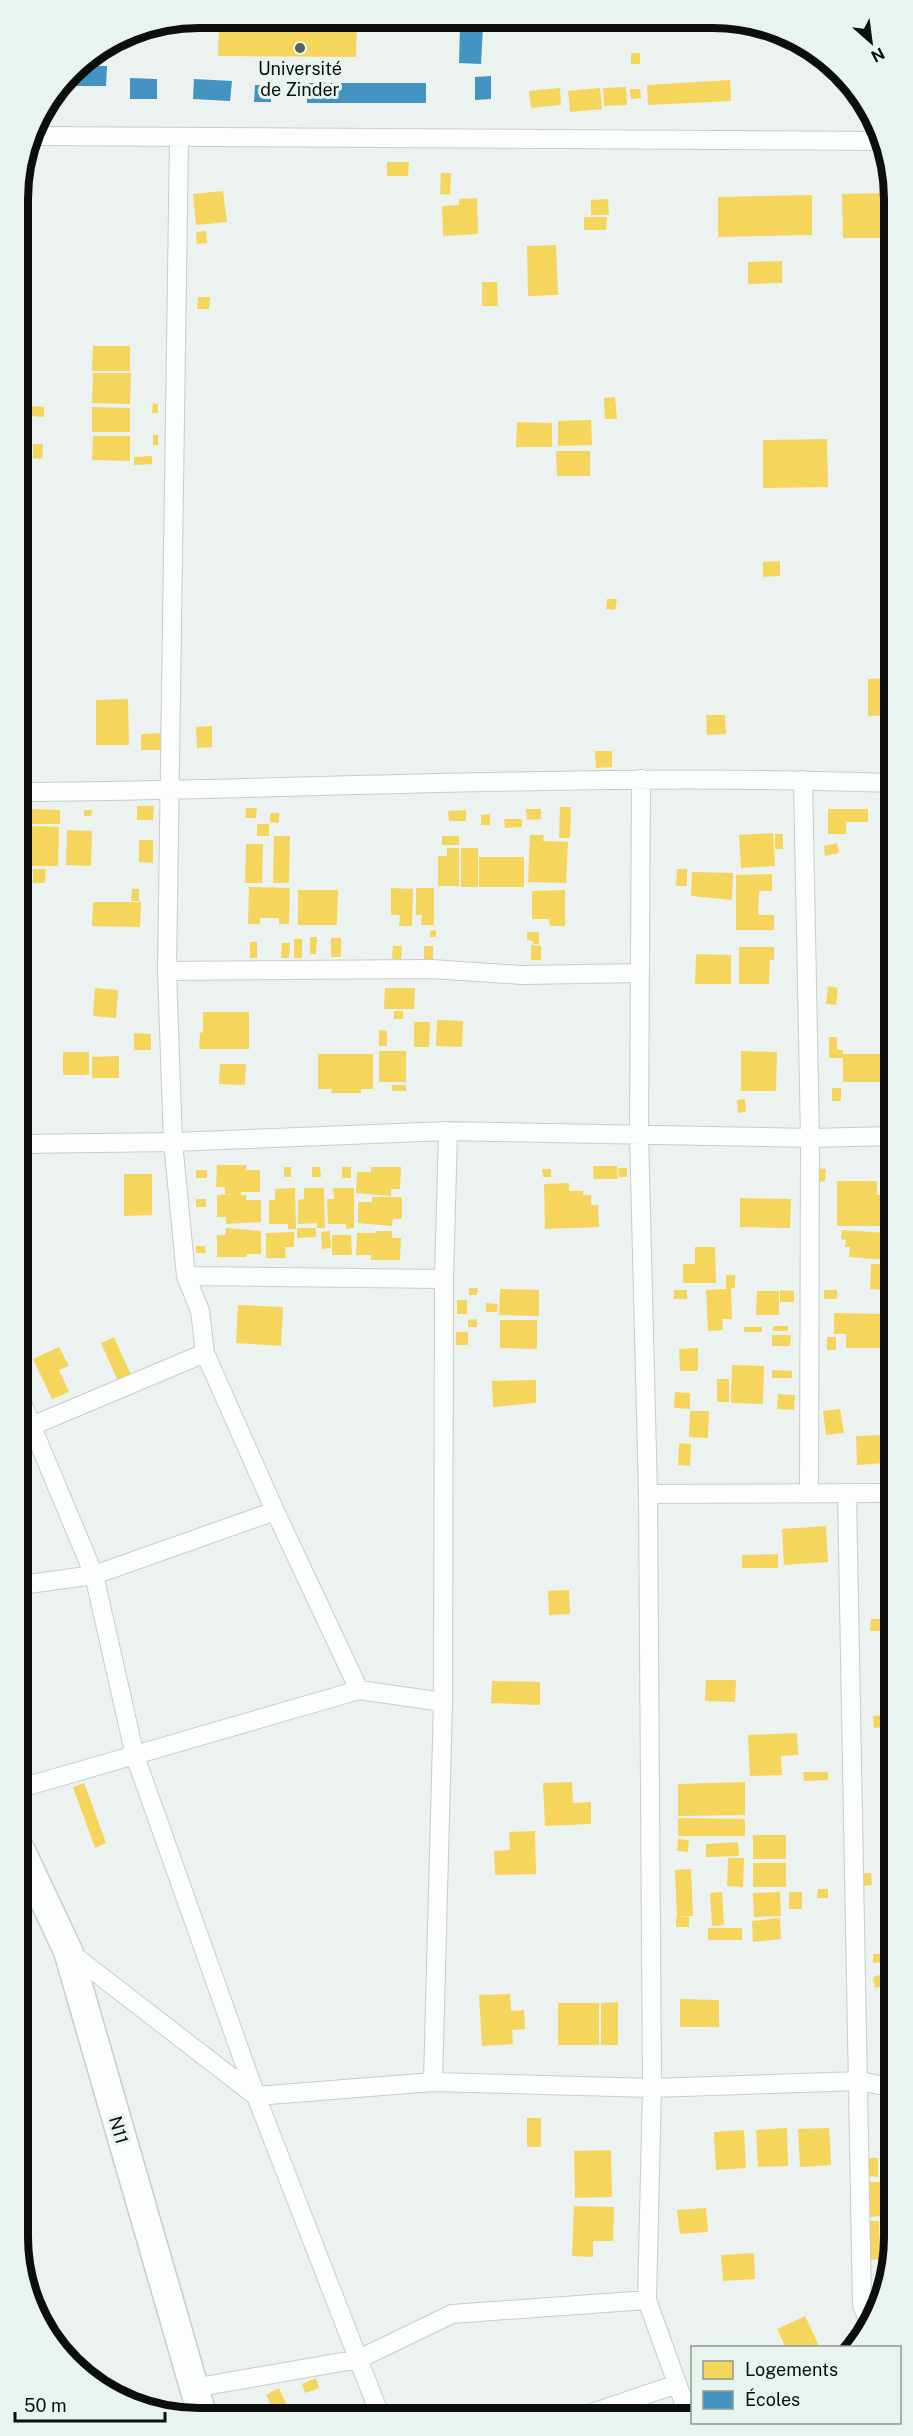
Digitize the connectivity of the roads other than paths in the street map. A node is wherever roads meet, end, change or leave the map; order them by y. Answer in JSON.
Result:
{"nodes":[{"id":1,"x":41,"y":136,"type":"edge"},
{"id":2,"x":179,"y":138,"type":"junction"},
{"id":3,"x":874,"y":141,"type":"edge"},
{"id":4,"x":641,"y":779,"type":"junction"},
{"id":5,"x":803,"y":780,"type":"junction"},
{"id":6,"x":884,"y":783,"type":"edge"},
{"id":7,"x":168,"y":791,"type":"junction"},
{"id":8,"x":29,"y":792,"type":"edge"},
{"id":9,"x":167,"y":971,"type":"junction"},
{"id":10,"x":639,"y":973,"type":"junction"},
{"id":11,"x":448,"y":1131,"type":"junction"},
{"id":12,"x":639,"y":1133,"type":"junction"},
{"id":13,"x":884,"y":1136,"type":"edge"},
{"id":14,"x":810,"y":1138,"type":"junction"},
{"id":15,"x":173,"y":1142,"type":"junction"},
{"id":16,"x":29,"y":1144,"type":"edge"},
{"id":17,"x":186,"y":1276,"type":"junction"},
{"id":18,"x":444,"y":1279,"type":"junction"},
{"id":19,"x":205,"y":1353,"type":"junction"},
{"id":20,"x":28,"y":1427,"type":"edge"},
{"id":21,"x":28,"y":1433,"type":"edge"},
{"id":22,"x":809,"y":1493,"type":"junction"},
{"id":23,"x":847,"y":1493,"type":"junction"},
{"id":24,"x":884,"y":1493,"type":"edge"},
{"id":25,"x":648,"y":1494,"type":"junction"},
{"id":26,"x":274,"y":1511,"type":"junction"},
{"id":27,"x":94,"y":1575,"type":"junction"},
{"id":28,"x":28,"y":1584,"type":"edge"},
{"id":29,"x":359,"y":1690,"type":"junction"},
{"id":30,"x":443,"y":1702,"type":"junction"},
{"id":31,"x":135,"y":1756,"type":"junction"},
{"id":32,"x":28,"y":1786,"type":"edge"},
{"id":33,"x":28,"y":1866,"type":"edge"},
{"id":34,"x":68,"y":1952,"type":"junction"},
{"id":35,"x":860,"y":2081,"type":"junction"},
{"id":36,"x":433,"y":2082,"type":"junction"},
{"id":37,"x":884,"y":2086,"type":"edge"},
{"id":38,"x":652,"y":2088,"type":"junction"},
{"id":39,"x":256,"y":2096,"type":"junction"},
{"id":40,"x":647,"y":2300,"type":"junction"},
{"id":41,"x":866,"y":2314,"type":"edge"},
{"id":42,"x":359,"y":2359,"type":"junction"},
{"id":43,"x":678,"y":2384,"type":"junction"},
{"id":44,"x":193,"y":2388,"type":"junction"},
{"id":45,"x":200,"y":2408,"type":"edge"},
{"id":46,"x":377,"y":2408,"type":"edge"},
{"id":47,"x":607,"y":2408,"type":"edge"},
{"id":48,"x":686,"y":2408,"type":"edge"}],
"edges":[{"from":1,"to":2,"type":"street"},
{"from":2,"to":3,"type":"street"},
{"from":2,"to":7,"type":"street"},
{"from":4,"to":5,"type":"street"},
{"from":4,"to":7,"type":"street"},
{"from":4,"to":10,"type":"street"},
{"from":5,"to":6,"type":"street"},
{"from":5,"to":14,"type":"street"},
{"from":7,"to":8,"type":"street"},
{"from":7,"to":9,"type":"street"},
{"from":9,"to":10,"type":"street"},
{"from":9,"to":15,"type":"street"},
{"from":10,"to":12,"type":"street"},
{"from":11,"to":12,"type":"street"},
{"from":11,"to":15,"type":"street"},
{"from":11,"to":18,"type":"street"},
{"from":12,"to":14,"type":"street"},
{"from":12,"to":25,"type":"street"},
{"from":13,"to":14,"type":"street"},
{"from":14,"to":22,"type":"street"},
{"from":15,"to":16,"type":"street"},
{"from":15,"to":17,"type":"street"},
{"from":17,"to":18,"type":"street"},
{"from":17,"to":19,"type":"street"},
{"from":18,"to":30,"type":"street"},
{"from":19,"to":20,"type":"street"},
{"from":19,"to":26,"type":"street"},
{"from":21,"to":27,"type":"street"},
{"from":22,"to":23,"type":"street"},
{"from":22,"to":25,"type":"street"},
{"from":23,"to":24,"type":"street"},
{"from":23,"to":35,"type":"street"},
{"from":25,"to":38,"type":"street"},
{"from":26,"to":27,"type":"street"},
{"from":26,"to":29,"type":"street"},
{"from":27,"to":28,"type":"street"},
{"from":27,"to":31,"type":"street"},
{"from":29,"to":30,"type":"street"},
{"from":29,"to":31,"type":"street"},
{"from":30,"to":36,"type":"street"},
{"from":31,"to":32,"type":"street"},
{"from":31,"to":39,"type":"street"},
{"from":33,"to":34,"type":"main road","name":"N11"},
{"from":34,"to":39,"type":"street"},
{"from":34,"to":44,"type":"main road","name":"N11"},
{"from":35,"to":37,"type":"street"},
{"from":35,"to":38,"type":"street"},
{"from":35,"to":41,"type":"street"},
{"from":36,"to":38,"type":"street"},
{"from":36,"to":39,"type":"street"},
{"from":38,"to":40,"type":"street"},
{"from":39,"to":42,"type":"street"},
{"from":40,"to":42,"type":"street"},
{"from":40,"to":43,"type":"street"},
{"from":42,"to":44,"type":"street"},
{"from":42,"to":46,"type":"street"},
{"from":43,"to":47,"type":"street"},
{"from":43,"to":48,"type":"street"},
{"from":44,"to":45,"type":"main road","name":"N11"}]}
